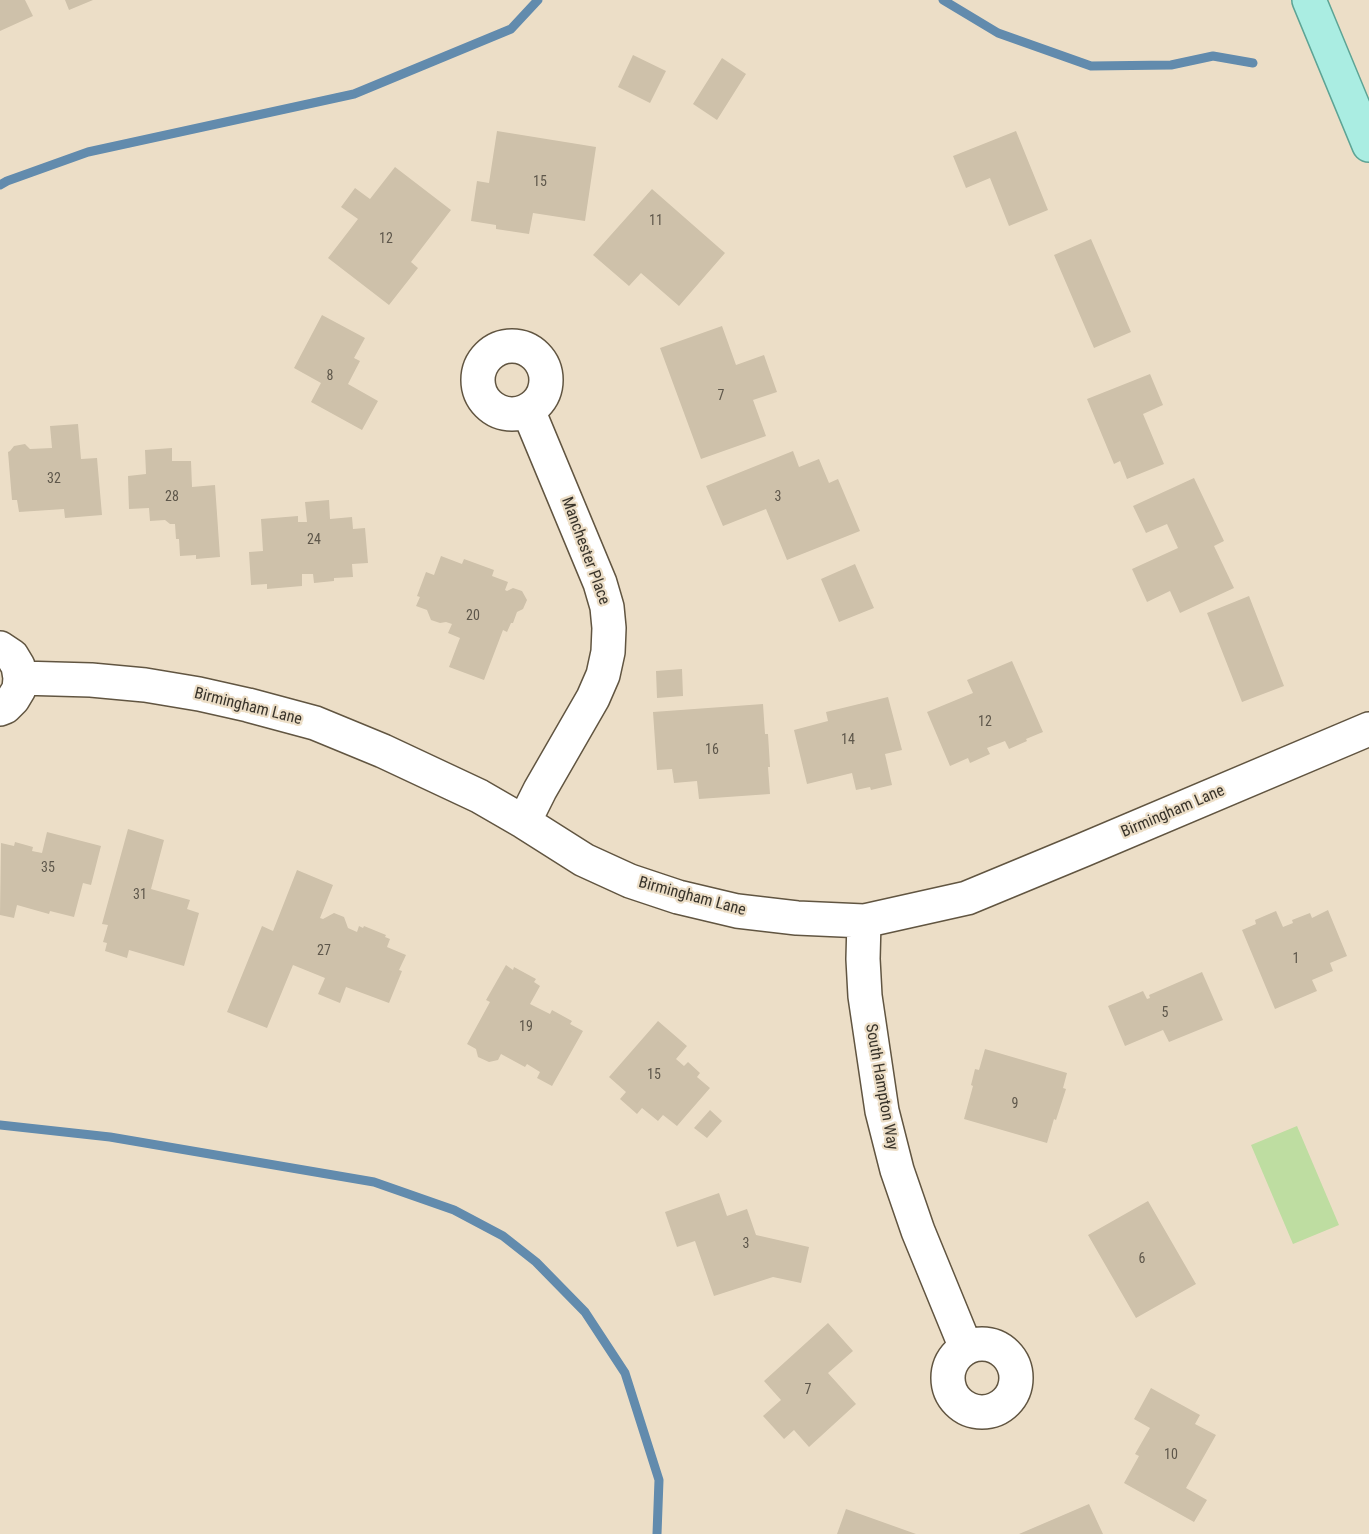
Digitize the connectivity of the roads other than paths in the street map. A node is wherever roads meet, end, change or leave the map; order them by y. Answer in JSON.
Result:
{"nodes":[{"id":1,"x":1309,"y":0,"type":"edge"},
{"id":2,"x":1369,"y":146,"type":"edge"},
{"id":3,"x":528,"y":410,"type":"dead end"},
{"id":4,"x":0,"y":648,"type":"edge"},
{"id":5,"x":20,"y":678,"type":"junction"},
{"id":6,"x":0,"y":709,"type":"edge"},
{"id":7,"x":1369,"y":729,"type":"edge"},
{"id":8,"x":524,"y":822,"type":"junction"},
{"id":9,"x":864,"y":921,"type":"junction"},
{"id":10,"x":966,"y":1348,"type":"dead end"}],
"edges":[{"from":1,"to":2,"type":"main road"},
{"from":3,"to":8,"type":"street","name":"Manchester Place"},
{"from":4,"to":5,"type":"street"},
{"from":5,"to":6,"type":"street"},
{"from":5,"to":8,"type":"street","name":"Birmingham Lane"},
{"from":7,"to":9,"type":"street","name":"Birmingham Lane"},
{"from":8,"to":9,"type":"street","name":"Birmingham Lane"},
{"from":9,"to":10,"type":"street","name":"South Hampton Way"}]}
